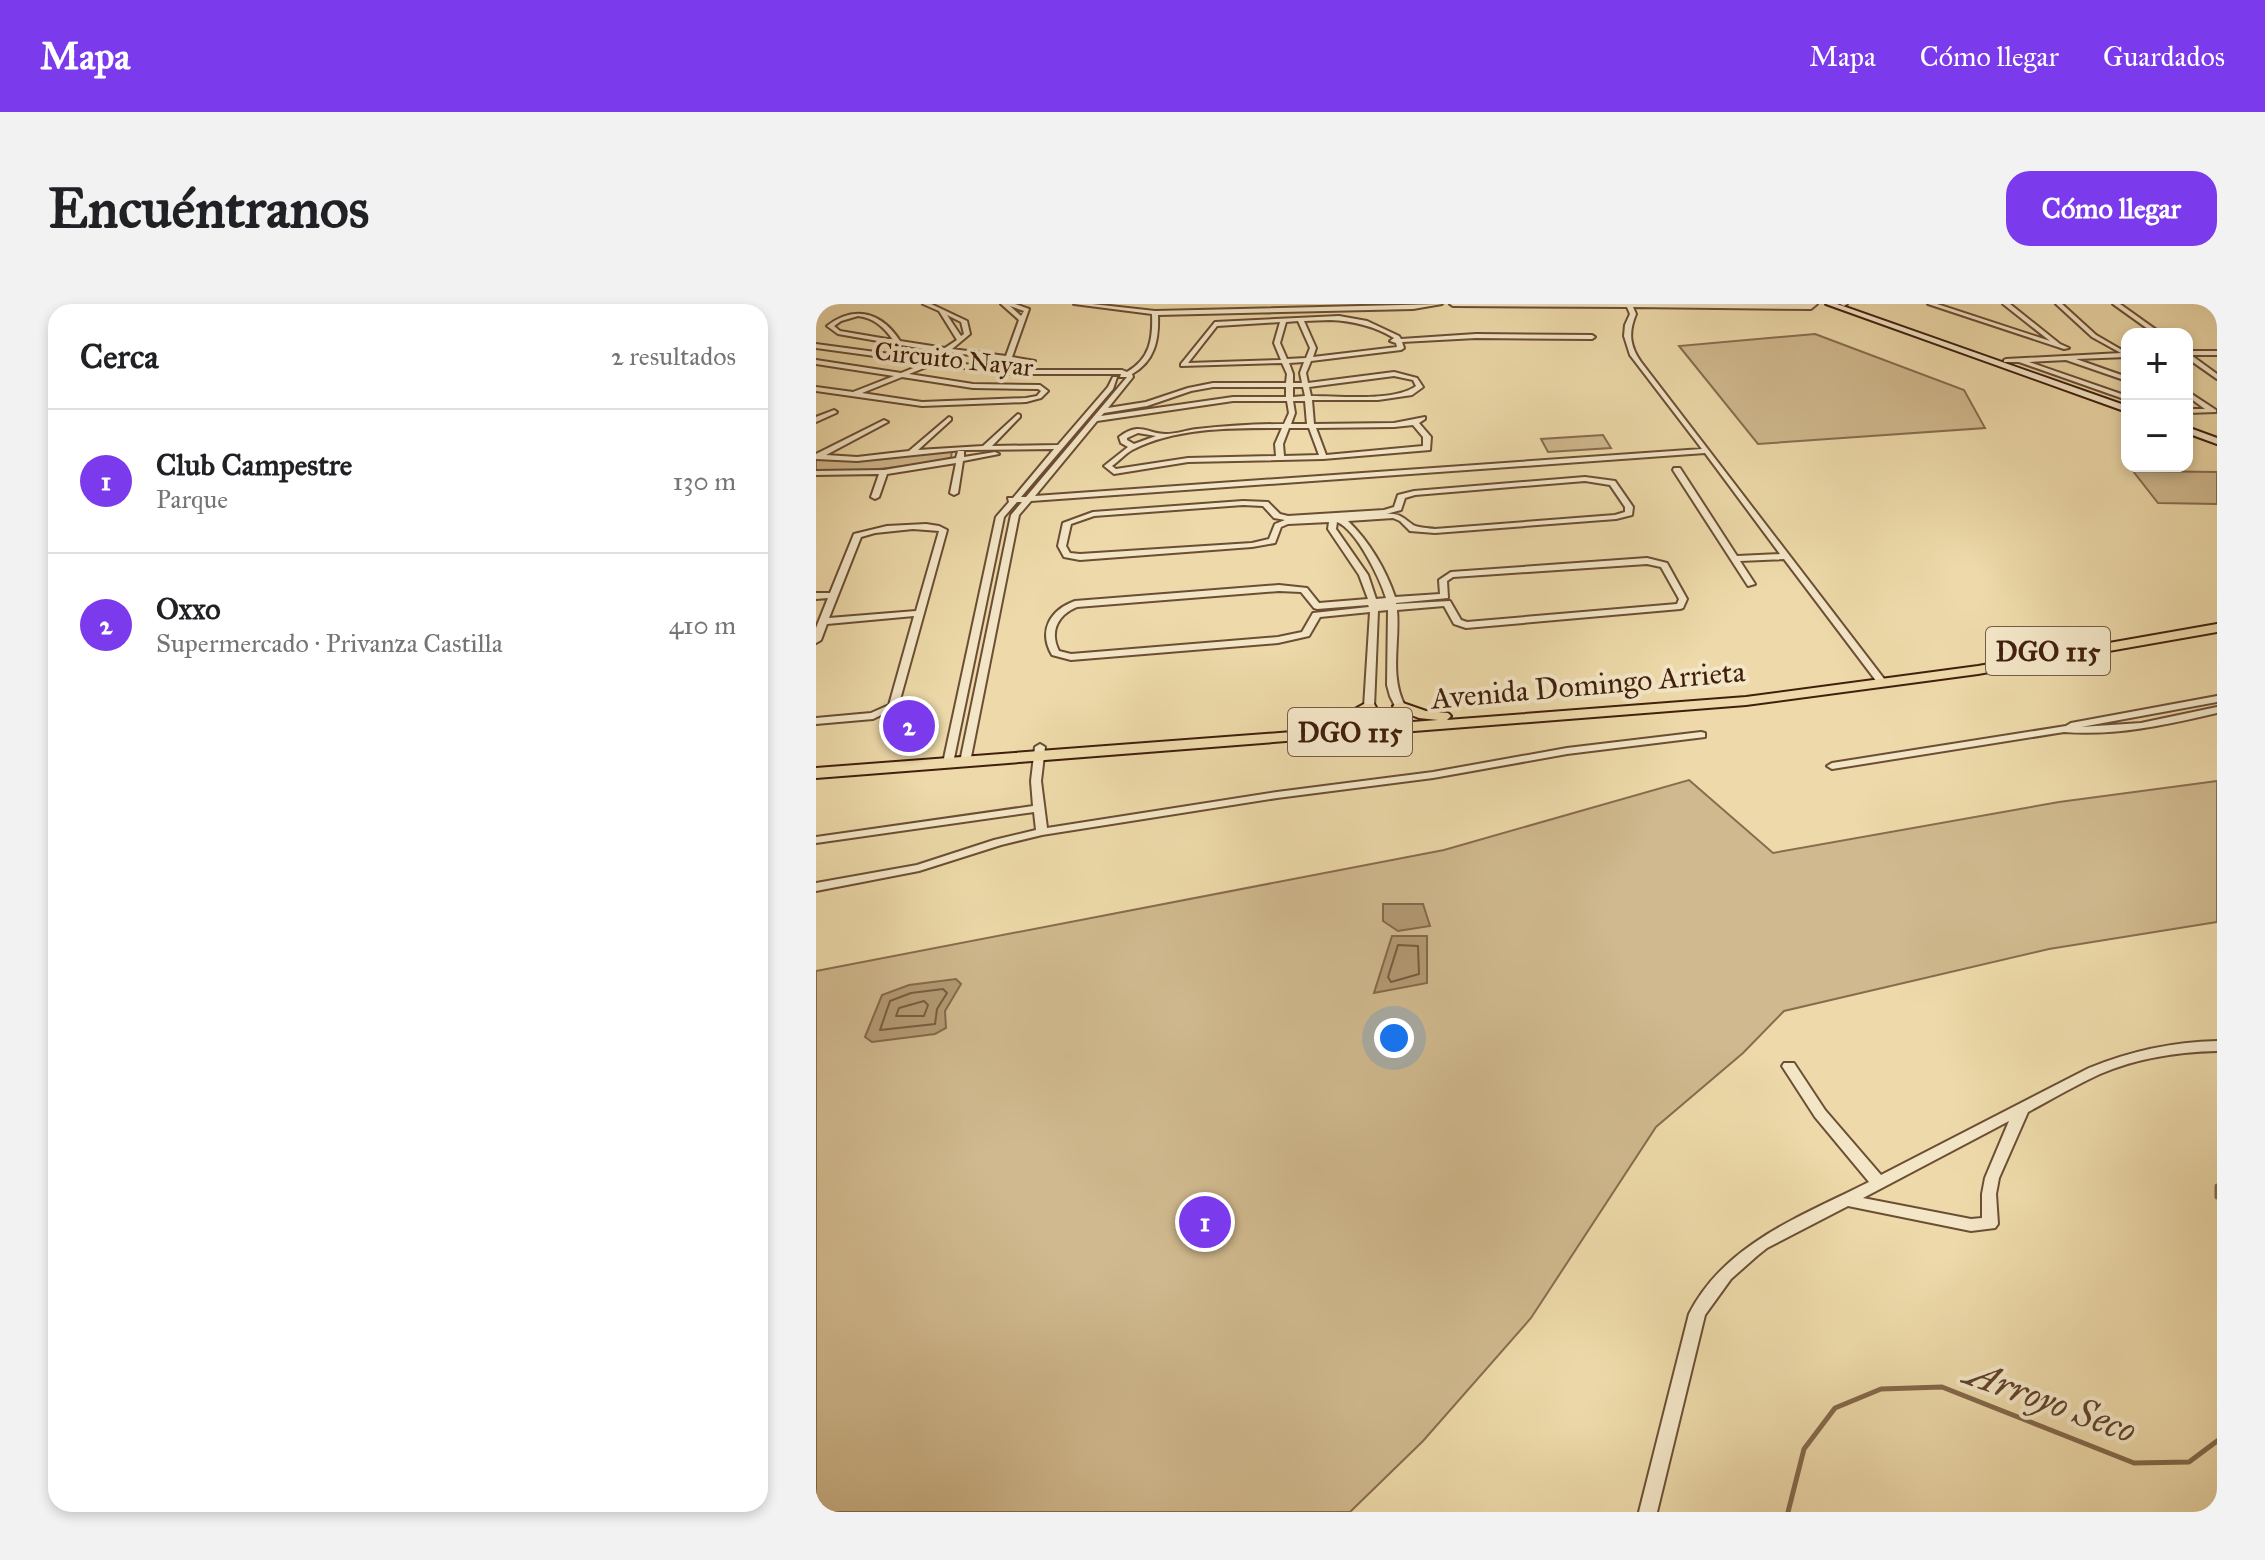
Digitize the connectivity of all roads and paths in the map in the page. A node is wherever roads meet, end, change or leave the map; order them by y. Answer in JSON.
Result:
{"nodes":[{"id":1,"x":926,"y":304,"type":"edge"},
{"id":2,"x":1007,"y":304,"type":"edge"},
{"id":3,"x":1077,"y":304,"type":"edge"},
{"id":4,"x":1439,"y":304,"type":"edge"},
{"id":5,"x":1453,"y":304,"type":"edge"},
{"id":6,"x":1814,"y":304,"type":"edge"},
{"id":7,"x":1830,"y":304,"type":"edge"},
{"id":8,"x":1844,"y":304,"type":"edge"},
{"id":9,"x":1931,"y":304,"type":"edge"},
{"id":10,"x":2006,"y":304,"type":"edge"},
{"id":11,"x":2059,"y":304,"type":"edge"},
{"id":12,"x":2116,"y":304,"type":"edge"},
{"id":13,"x":1629,"y":305,"type":"edge"},
{"id":14,"x":941,"y":310,"type":"junction"},
{"id":15,"x":1155,"y":313,"type":"junction"},
{"id":16,"x":1349,"y":319,"type":"junction"},
{"id":17,"x":1301,"y":321,"type":"junction"},
{"id":18,"x":1283,"y":322,"type":"junction"},
{"id":19,"x":2150,"y":328,"type":"edge"},
{"id":20,"x":1592,"y":337,"type":"dead end"},
{"id":21,"x":960,"y":340,"type":"junction"},
{"id":22,"x":897,"y":341,"type":"junction"},
{"id":23,"x":1395,"y":342,"type":"junction"},
{"id":24,"x":816,"y":348,"type":"edge"},
{"id":25,"x":2066,"y":348,"type":"junction"},
{"id":26,"x":947,"y":351,"type":"junction"},
{"id":27,"x":2121,"y":351,"type":"edge"},
{"id":28,"x":957,"y":352,"type":"junction"},
{"id":29,"x":2121,"y":354,"type":"edge"},
{"id":30,"x":2193,"y":354,"type":"edge"},
{"id":31,"x":2216,"y":354,"type":"edge"},
{"id":32,"x":2063,"y":357,"type":"junction"},
{"id":33,"x":2076,"y":357,"type":"junction"},
{"id":34,"x":1008,"y":359,"type":"junction"},
{"id":35,"x":2193,"y":359,"type":"edge"},
{"id":36,"x":1309,"y":360,"type":"junction"},
{"id":37,"x":2011,"y":360,"type":"junction"},
{"id":38,"x":1032,"y":361,"type":"dead end"},
{"id":39,"x":1284,"y":361,"type":"junction"},
{"id":40,"x":816,"y":362,"type":"edge"},
{"id":41,"x":925,"y":364,"type":"junction"},
{"id":42,"x":1183,"y":365,"type":"junction"},
{"id":43,"x":1171,"y":368,"type":"dead end"},
{"id":44,"x":1130,"y":373,"type":"junction"},
{"id":45,"x":897,"y":376,"type":"junction"},
{"id":46,"x":2121,"y":377,"type":"edge"},
{"id":47,"x":2217,"y":377,"type":"edge"},
{"id":48,"x":1115,"y":378,"type":"junction"},
{"id":49,"x":1306,"y":385,"type":"junction"},
{"id":50,"x":1289,"y":386,"type":"junction"},
{"id":51,"x":816,"y":389,"type":"edge"},
{"id":52,"x":855,"y":394,"type":"junction"},
{"id":53,"x":2104,"y":395,"type":"junction"},
{"id":54,"x":1290,"y":399,"type":"junction"},
{"id":55,"x":2193,"y":399,"type":"edge"},
{"id":56,"x":1308,"y":400,"type":"junction"},
{"id":57,"x":2121,"y":402,"type":"edge"},
{"id":58,"x":2121,"y":402,"type":"edge"},
{"id":59,"x":1149,"y":406,"type":"junction"},
{"id":60,"x":1103,"y":411,"type":"junction"},
{"id":61,"x":2193,"y":411,"type":"edge"},
{"id":62,"x":2215,"y":411,"type":"edge"},
{"id":63,"x":834,"y":412,"type":"dead end"},
{"id":64,"x":1018,"y":416,"type":"dead end"},
{"id":65,"x":949,"y":419,"type":"dead end"},
{"id":66,"x":1095,"y":419,"type":"junction"},
{"id":67,"x":816,"y":420,"type":"edge"},
{"id":68,"x":884,"y":422,"type":"dead end"},
{"id":69,"x":1311,"y":426,"type":"junction"},
{"id":70,"x":1287,"y":427,"type":"junction"},
{"id":71,"x":2193,"y":430,"type":"edge"},
{"id":72,"x":1164,"y":437,"type":"junction"},
{"id":73,"x":2217,"y":438,"type":"edge"},
{"id":74,"x":1132,"y":446,"type":"junction"},
{"id":75,"x":986,"y":447,"type":"junction"},
{"id":76,"x":1058,"y":447,"type":"junction"},
{"id":77,"x":1073,"y":447,"type":"junction"},
{"id":78,"x":962,"y":448,"type":"junction"},
{"id":79,"x":1012,"y":451,"type":"junction"},
{"id":80,"x":1707,"y":451,"type":"junction"},
{"id":81,"x":910,"y":454,"type":"junction"},
{"id":82,"x":816,"y":456,"type":"edge"},
{"id":83,"x":1323,"y":457,"type":"junction"},
{"id":84,"x":1048,"y":458,"type":"junction"},
{"id":85,"x":1280,"y":458,"type":"junction"},
{"id":86,"x":960,"y":460,"type":"junction"},
{"id":87,"x":1061,"y":460,"type":"junction"},
{"id":88,"x":1677,"y":470,"type":"dead end"},
{"id":89,"x":884,"y":472,"type":"junction"},
{"id":90,"x":816,"y":473,"type":"edge"},
{"id":91,"x":954,"y":493,"type":"dead end"},
{"id":92,"x":875,"y":497,"type":"dead end"},
{"id":93,"x":1026,"y":499,"type":"junction"},
{"id":94,"x":1011,"y":500,"type":"junction"},
{"id":95,"x":1355,"y":513,"type":"junction"},
{"id":96,"x":1311,"y":516,"type":"junction"},
{"id":97,"x":1338,"y":520,"type":"junction"},
{"id":98,"x":1784,"y":553,"type":"junction"},
{"id":99,"x":1733,"y":556,"type":"junction"},
{"id":100,"x":1751,"y":584,"type":"dead end"},
{"id":101,"x":833,"y":595,"type":"junction"},
{"id":102,"x":816,"y":596,"type":"edge"},
{"id":103,"x":1392,"y":604,"type":"junction"},
{"id":104,"x":1373,"y":605,"type":"junction"},
{"id":105,"x":922,"y":609,"type":"junction"},
{"id":106,"x":826,"y":617,"type":"junction"},
{"id":107,"x":2217,"y":621,"type":"edge"},
{"id":108,"x":2217,"y":628,"type":"edge"},
{"id":109,"x":816,"y":639,"type":"edge"},
{"id":110,"x":1975,"y":667,"type":"junction"},
{"id":111,"x":1880,"y":681,"type":"junction"},
{"id":112,"x":2217,"y":699,"type":"edge"},
{"id":113,"x":1658,"y":705,"type":"junction"},
{"id":114,"x":1369,"y":706,"type":"junction"},
{"id":115,"x":2217,"y":710,"type":"edge"},
{"id":116,"x":1393,"y":720,"type":"junction"},
{"id":117,"x":816,"y":721,"type":"edge"},
{"id":118,"x":1311,"y":727,"type":"junction"},
{"id":119,"x":2064,"y":729,"type":"junction"},
{"id":120,"x":1701,"y":735,"type":"dead end"},
{"id":121,"x":1039,"y":752,"type":"junction"},
{"id":122,"x":966,"y":758,"type":"junction"},
{"id":123,"x":948,"y":759,"type":"junction"},
{"id":124,"x":816,"y":765,"type":"edge"},
{"id":125,"x":1832,"y":766,"type":"dead end"},
{"id":126,"x":816,"y":773,"type":"edge"},
{"id":127,"x":1040,"y":808,"type":"junction"},
{"id":128,"x":1042,"y":832,"type":"junction"},
{"id":129,"x":816,"y":840,"type":"edge"},
{"id":130,"x":816,"y":887,"type":"edge"},
{"id":131,"x":2217,"y":1046,"type":"edge"},
{"id":132,"x":1789,"y":1066,"type":"dead end"},
{"id":133,"x":2021,"y":1111,"type":"junction"},
{"id":134,"x":1880,"y":1184,"type":"junction"},
{"id":135,"x":1849,"y":1201,"type":"junction"},
{"id":136,"x":1648,"y":1512,"type":"edge"}],
"edges":[{"from":1,"to":14,"type":"street"},
{"from":2,"to":34,"type":"street"},
{"from":3,"to":15,"type":"street"},
{"from":4,"to":15,"type":"street"},
{"from":5,"to":13,"type":"street"},
{"from":6,"to":13,"type":"street"},
{"from":7,"to":53,"type":"main road"},
{"from":8,"to":37,"type":"main road"},
{"from":9,"to":25,"type":"street"},
{"from":10,"to":25,"type":"street"},
{"from":11,"to":27,"type":"street"},
{"from":12,"to":19,"type":"street"},
{"from":13,"to":80,"type":"street"},
{"from":14,"to":21,"type":"street"},
{"from":14,"to":21,"type":"street"},
{"from":15,"to":44,"type":"street"},
{"from":16,"to":17,"type":"street"},
{"from":16,"to":23,"type":"street"},
{"from":16,"to":23,"type":"street"},
{"from":17,"to":18,"type":"street"},
{"from":17,"to":36,"type":"street"},
{"from":18,"to":39,"type":"street"},
{"from":18,"to":42,"type":"street"},
{"from":20,"to":23,"type":"street"},
{"from":21,"to":26,"type":"street"},
{"from":22,"to":22,"type":"street"},
{"from":22,"to":26,"type":"street"},
{"from":23,"to":36,"type":"street"},
{"from":24,"to":41,"type":"street"},
{"from":25,"to":33,"type":"street"},
{"from":26,"to":28,"type":"street"},
{"from":26,"to":41,"type":"street"},
{"from":28,"to":34,"type":"street"},
{"from":28,"to":41,"type":"street"},
{"from":29,"to":33,"type":"street"},
{"from":30,"to":31,"type":"street"},
{"from":32,"to":33,"type":"street"},
{"from":32,"to":37,"type":"street"},
{"from":32,"to":46,"type":"street"},
{"from":34,"to":38,"type":"street"},
{"from":35,"to":47,"type":"street"},
{"from":36,"to":39,"type":"street"},
{"from":36,"to":49,"type":"street"},
{"from":37,"to":53,"type":"main road"},
{"from":39,"to":42,"type":"street"},
{"from":39,"to":50,"type":"street"},
{"from":40,"to":45,"type":"street","name":"Circuito Nayar"},
{"from":41,"to":44,"type":"street"},
{"from":41,"to":45,"type":"street"},
{"from":41,"to":48,"type":"street"},
{"from":42,"to":43,"type":"street"},
{"from":44,"to":48,"type":"street"},
{"from":44,"to":60,"type":"street"},
{"from":45,"to":52,"type":"street"},
{"from":45,"to":52,"type":"street","name":"Circuito Nayar"},
{"from":48,"to":76,"type":"street"},
{"from":49,"to":50,"type":"street"},
{"from":49,"to":56,"type":"street"},
{"from":49,"to":56,"type":"street"},
{"from":50,"to":54,"type":"street"},
{"from":50,"to":59,"type":"street"},
{"from":51,"to":52,"type":"street","name":"Circuito Nayar"},
{"from":53,"to":57,"type":"main road"},
{"from":53,"to":58,"type":"street"},
{"from":54,"to":56,"type":"street"},
{"from":54,"to":59,"type":"street"},
{"from":54,"to":70,"type":"street"},
{"from":55,"to":62,"type":"street"},
{"from":56,"to":69,"type":"street"},
{"from":59,"to":60,"type":"street"},
{"from":59,"to":66,"type":"street"},
{"from":60,"to":66,"type":"street"},
{"from":61,"to":62,"type":"street"},
{"from":63,"to":67,"type":"street"},
{"from":64,"to":75,"type":"street"},
{"from":65,"to":81,"type":"street"},
{"from":66,"to":77,"type":"street"},
{"from":68,"to":82,"type":"street"},
{"from":69,"to":70,"type":"street"},
{"from":69,"to":83,"type":"street"},
{"from":69,"to":83,"type":"street"},
{"from":70,"to":72,"type":"street"},
{"from":70,"to":85,"type":"street"},
{"from":71,"to":73,"type":"main road"},
{"from":72,"to":74,"type":"street"},
{"from":72,"to":74,"type":"street"},
{"from":74,"to":85,"type":"street"},
{"from":75,"to":78,"type":"street"},
{"from":75,"to":79,"type":"street"},
{"from":76,"to":77,"type":"street"},
{"from":76,"to":79,"type":"street"},
{"from":76,"to":84,"type":"street"},
{"from":77,"to":87,"type":"street"},
{"from":78,"to":81,"type":"street"},
{"from":78,"to":86,"type":"street"},
{"from":79,"to":84,"type":"street"},
{"from":79,"to":86,"type":"street"},
{"from":80,"to":93,"type":"street"},
{"from":80,"to":98,"type":"street"},
{"from":81,"to":82,"type":"street"},
{"from":83,"to":85,"type":"street"},
{"from":84,"to":87,"type":"street"},
{"from":84,"to":94,"type":"street"},
{"from":86,"to":89,"type":"street"},
{"from":86,"to":91,"type":"street"},
{"from":87,"to":93,"type":"street"},
{"from":88,"to":99,"type":"street"},
{"from":89,"to":90,"type":"street"},
{"from":89,"to":92,"type":"street"},
{"from":93,"to":94,"type":"street"},
{"from":93,"to":122,"type":"street"},
{"from":94,"to":123,"type":"street"},
{"from":95,"to":96,"type":"street"},
{"from":95,"to":97,"type":"street"},
{"from":95,"to":97,"type":"street"},
{"from":96,"to":97,"type":"street"},
{"from":96,"to":97,"type":"street"},
{"from":97,"to":103,"type":"street"},
{"from":97,"to":104,"type":"street"},
{"from":98,"to":99,"type":"street"},
{"from":98,"to":111,"type":"street"},
{"from":99,"to":100,"type":"street"},
{"from":101,"to":102,"type":"street"},
{"from":101,"to":105,"type":"street"},
{"from":101,"to":106,"type":"street"},
{"from":103,"to":103,"type":"street"},
{"from":103,"to":104,"type":"street"},
{"from":103,"to":116,"type":"street"},
{"from":104,"to":104,"type":"street"},
{"from":104,"to":114,"type":"street"},
{"from":105,"to":106,"type":"street"},
{"from":105,"to":117,"type":"street"},
{"from":106,"to":109,"type":"street"},
{"from":107,"to":110,"type":"main road","name":"Avenida Domingo Arrieta","number":"DGO 115"},
{"from":108,"to":110,"type":"main road","name":"Avenida Domingo Arrieta","number":"DGO 115"},
{"from":110,"to":111,"type":"main road","name":"Avenida Domingo Arrieta","number":"DGO 115"},
{"from":111,"to":113,"type":"main road","name":"Avenida Domingo Arrieta","number":"DGO 115"},
{"from":112,"to":119,"type":"street"},
{"from":113,"to":116,"type":"main road","name":"Avenida Domingo Arrieta","number":"DGO 115"},
{"from":113,"to":116,"type":"main road","name":"Avenida Domingo Arrieta","number":"DGO 115"},
{"from":114,"to":116,"type":"main road"},
{"from":114,"to":116,"type":"street"},
{"from":114,"to":118,"type":"main road"},
{"from":115,"to":119,"type":"street"},
{"from":116,"to":118,"type":"main road","name":"Avenida Domingo Arrieta","number":"DGO 115"},
{"from":116,"to":121,"type":"main road","name":"Avenida Domingo Arrieta","number":"DGO 115"},
{"from":118,"to":121,"type":"main road","name":"Avenida Domingo Arrieta","number":"DGO 115"},
{"from":119,"to":125,"type":"street"},
{"from":120,"to":128,"type":"street"},
{"from":121,"to":122,"type":"main road","name":"Avenida Domingo Arrieta","number":"DGO 115"},
{"from":121,"to":127,"type":"street"},
{"from":122,"to":123,"type":"main road","name":"Avenida Domingo Arrieta","number":"DGO 115"},
{"from":123,"to":124,"type":"main road","name":"Avenida Domingo Arrieta","number":"DGO 115"},
{"from":123,"to":126,"type":"main road","name":"Avenida Domingo Arrieta","number":"DGO 115"},
{"from":127,"to":128,"type":"street"},
{"from":127,"to":129,"type":"street"},
{"from":128,"to":130,"type":"street"},
{"from":131,"to":133,"type":"street"},
{"from":132,"to":134,"type":"street"},
{"from":133,"to":134,"type":"street"},
{"from":133,"to":135,"type":"street"},
{"from":134,"to":135,"type":"street"},
{"from":135,"to":136,"type":"street"}]}
